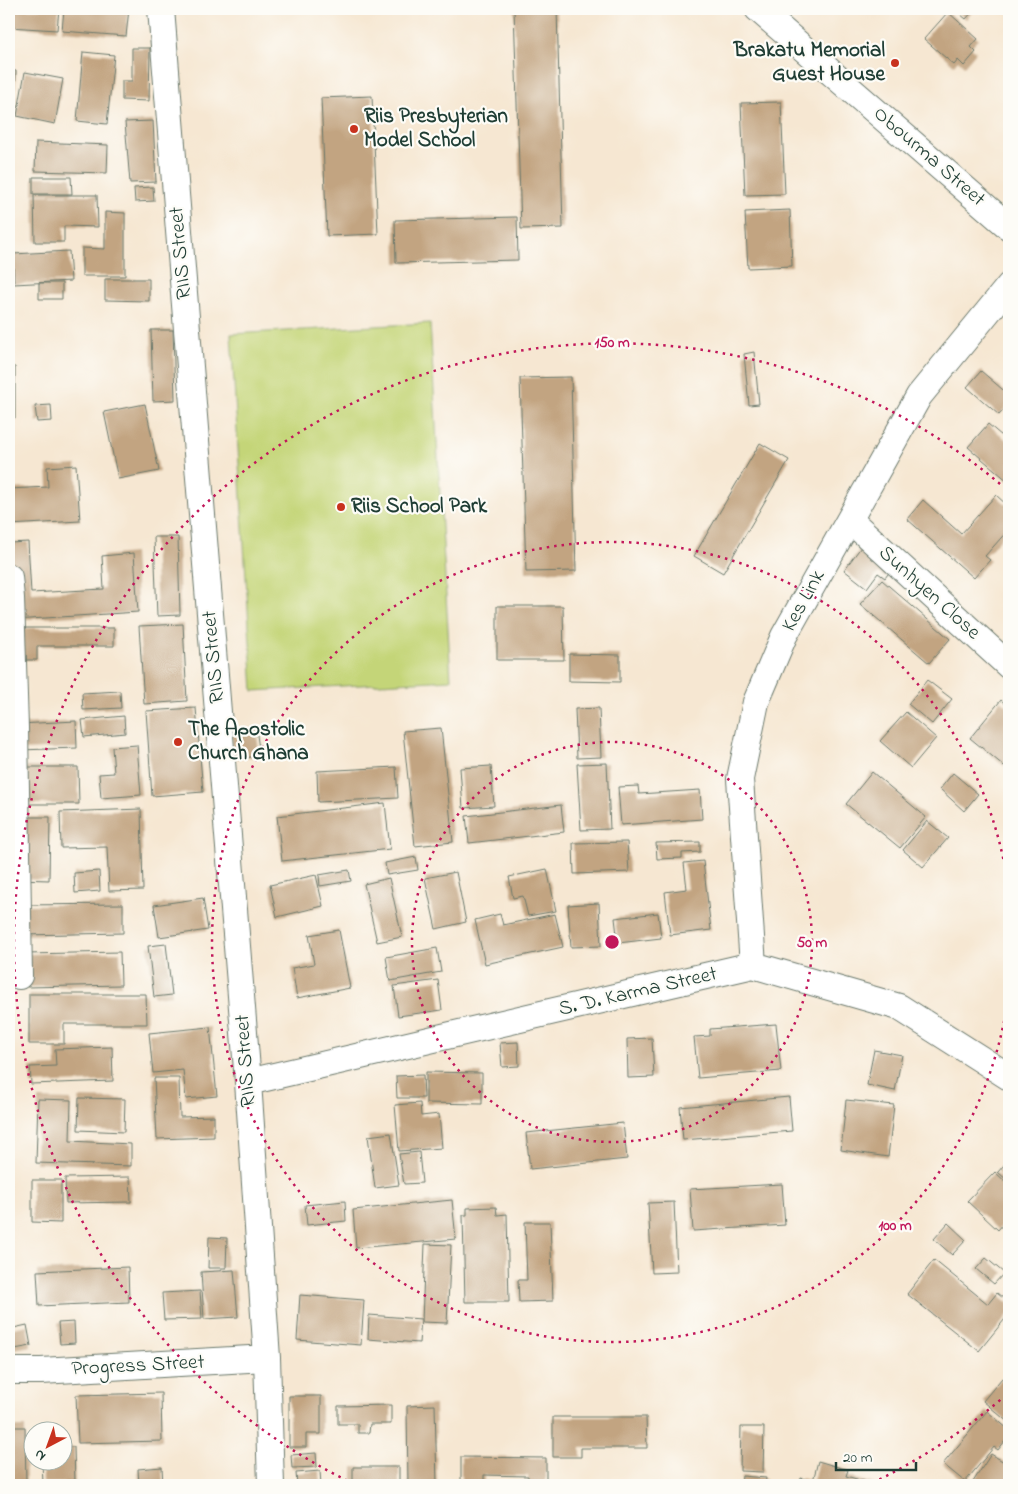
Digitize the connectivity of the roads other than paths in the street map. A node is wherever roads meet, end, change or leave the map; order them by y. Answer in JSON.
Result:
{"nodes":[{"id":1,"x":161,"y":9,"type":"edge"},
{"id":2,"x":758,"y":9,"type":"edge"},
{"id":3,"x":1009,"y":227,"type":"edge"},
{"id":4,"x":1009,"y":286,"type":"edge"},
{"id":5,"x":850,"y":520,"type":"junction"},
{"id":6,"x":9,"y":577,"type":"edge"},
{"id":7,"x":1009,"y":666,"type":"edge"},
{"id":8,"x":753,"y":965,"type":"junction"},
{"id":9,"x":19,"y":976,"type":"dead end"},
{"id":10,"x":1009,"y":1077,"type":"edge"},
{"id":11,"x":248,"y":1082,"type":"junction"},
{"id":12,"x":267,"y":1358,"type":"junction"},
{"id":13,"x":9,"y":1371,"type":"edge"},
{"id":14,"x":271,"y":1485,"type":"edge"}],
"edges":[{"from":1,"to":11,"type":"street","name":"RIIS Street"},
{"from":2,"to":3,"type":"street","name":"Obourma Street"},
{"from":4,"to":5,"type":"street","name":"Kes Link"},
{"from":5,"to":7,"type":"street","name":"Sunhyen Close"},
{"from":5,"to":8,"type":"street","name":"Kes Link"},
{"from":6,"to":9,"type":"street"},
{"from":8,"to":10,"type":"street","name":"S. D. Karma Street"},
{"from":8,"to":11,"type":"street","name":"S. D. Karma Street"},
{"from":11,"to":12,"type":"street","name":"RIIS Street"},
{"from":12,"to":13,"type":"street","name":"Progress Street"},
{"from":12,"to":14,"type":"street","name":"RIIS Street"}]}
